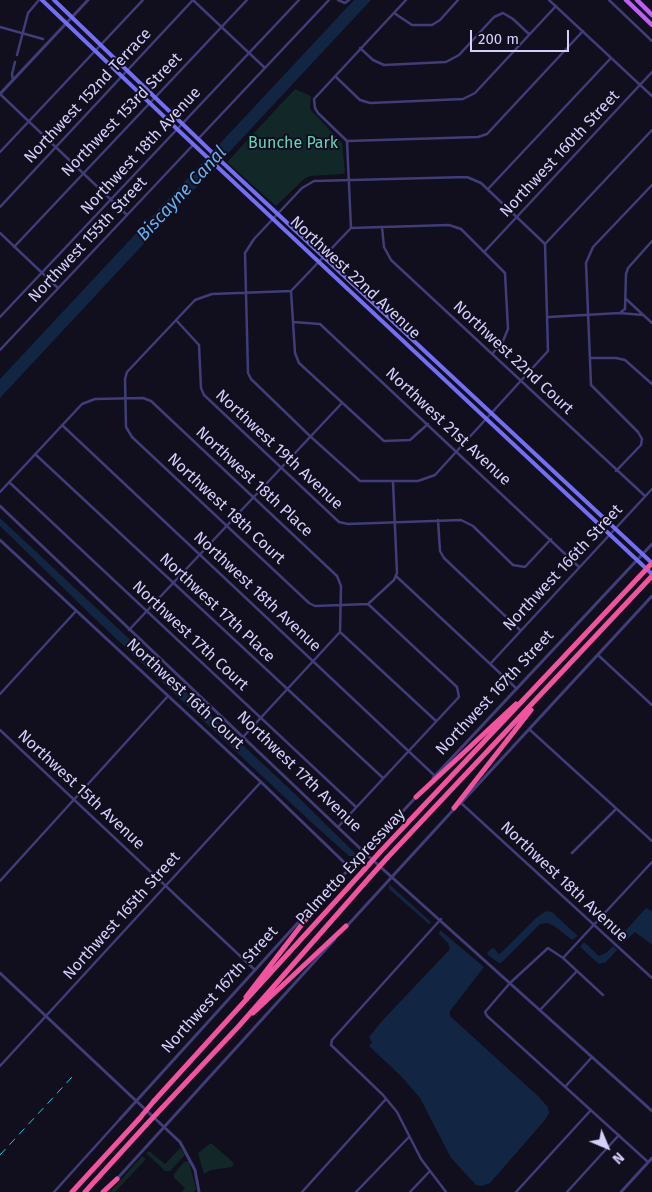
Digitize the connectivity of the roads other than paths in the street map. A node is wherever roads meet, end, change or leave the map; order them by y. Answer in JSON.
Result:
{"nodes":[{"id":1,"x":41,"y":0,"type":"edge"},
{"id":2,"x":54,"y":0,"type":"edge"},
{"id":3,"x":88,"y":0,"type":"edge"},
{"id":4,"x":143,"y":0,"type":"edge"},
{"id":5,"x":193,"y":0,"type":"edge"},
{"id":6,"x":247,"y":0,"type":"edge"},
{"id":7,"x":299,"y":0,"type":"edge"},
{"id":8,"x":329,"y":0,"type":"edge"},
{"id":9,"x":338,"y":0,"type":"edge"},
{"id":10,"x":349,"y":0,"type":"edge"},
{"id":11,"x":406,"y":0,"type":"edge"},
{"id":12,"x":458,"y":0,"type":"edge"},
{"id":13,"x":549,"y":0,"type":"edge"},
{"id":14,"x":609,"y":0,"type":"edge"},
{"id":15,"x":626,"y":0,"type":"edge"},
{"id":16,"x":631,"y":0,"type":"edge"},
{"id":17,"x":636,"y":0,"type":"edge"},
{"id":18,"x":556,"y":6,"type":"junction"},
{"id":19,"x":394,"y":13,"type":"junction"},
{"id":20,"x":652,"y":15,"type":"edge"},
{"id":21,"x":72,"y":17,"type":"junction"},
{"id":22,"x":66,"y":23,"type":"junction"},
{"id":23,"x":652,"y":25,"type":"edge"},
{"id":24,"x":0,"y":27,"type":"edge"},
{"id":25,"x":222,"y":27,"type":"junction"},
{"id":26,"x":583,"y":31,"type":"junction"},
{"id":27,"x":23,"y":34,"type":"junction"},
{"id":28,"x":530,"y":34,"type":"junction"},
{"id":29,"x":43,"y":39,"type":"dead end"},
{"id":30,"x":652,"y":41,"type":"edge"},
{"id":31,"x":101,"y":45,"type":"junction"},
{"id":32,"x":360,"y":48,"type":"junction"},
{"id":33,"x":94,"y":52,"type":"junction"},
{"id":34,"x":249,"y":53,"type":"junction"},
{"id":35,"x":17,"y":56,"type":"dead end"},
{"id":36,"x":611,"y":58,"type":"junction"},
{"id":37,"x":15,"y":62,"type":"dead end"},
{"id":38,"x":265,"y":68,"type":"junction"},
{"id":39,"x":127,"y":72,"type":"junction"},
{"id":40,"x":652,"y":72,"type":"edge"},
{"id":41,"x":335,"y":76,"type":"junction"},
{"id":42,"x":122,"y":78,"type":"junction"},
{"id":43,"x":13,"y":80,"type":"junction"},
{"id":44,"x":640,"y":85,"type":"junction"},
{"id":45,"x":0,"y":94,"type":"edge"},
{"id":46,"x":652,"y":96,"type":"edge"},
{"id":47,"x":154,"y":97,"type":"junction"},
{"id":48,"x":149,"y":103,"type":"junction"},
{"id":49,"x":28,"y":122,"type":"junction"},
{"id":50,"x":182,"y":124,"type":"junction"},
{"id":51,"x":177,"y":130,"type":"junction"},
{"id":52,"x":652,"y":130,"type":"edge"},
{"id":53,"x":199,"y":138,"type":"junction"},
{"id":54,"x":347,"y":141,"type":"junction"},
{"id":55,"x":193,"y":145,"type":"junction"},
{"id":56,"x":55,"y":148,"type":"junction"},
{"id":57,"x":0,"y":152,"type":"edge"},
{"id":58,"x":82,"y":173,"type":"junction"},
{"id":59,"x":349,"y":181,"type":"junction"},
{"id":60,"x":652,"y":185,"type":"edge"},
{"id":61,"x":488,"y":189,"type":"junction"},
{"id":62,"x":110,"y":200,"type":"junction"},
{"id":63,"x":0,"y":207,"type":"edge"},
{"id":64,"x":278,"y":213,"type":"junction"},
{"id":65,"x":126,"y":215,"type":"junction"},
{"id":66,"x":517,"y":216,"type":"junction"},
{"id":67,"x":273,"y":219,"type":"junction"},
{"id":68,"x":382,"y":227,"type":"junction"},
{"id":69,"x":351,"y":228,"type":"junction"},
{"id":70,"x":0,"y":233,"type":"edge"},
{"id":71,"x":652,"y":241,"type":"edge"},
{"id":72,"x":545,"y":244,"type":"junction"},
{"id":73,"x":14,"y":246,"type":"junction"},
{"id":74,"x":485,"y":251,"type":"junction"},
{"id":75,"x":324,"y":257,"type":"junction"},
{"id":76,"x":319,"y":262,"type":"junction"},
{"id":77,"x":42,"y":272,"type":"junction"},
{"id":78,"x":58,"y":288,"type":"junction"},
{"id":79,"x":291,"y":291,"type":"junction"},
{"id":80,"x":245,"y":292,"type":"junction"},
{"id":81,"x":626,"y":299,"type":"junction"},
{"id":82,"x":631,"y":303,"type":"junction"},
{"id":83,"x":625,"y":307,"type":"junction"},
{"id":84,"x":638,"y":310,"type":"junction"},
{"id":85,"x":620,"y":313,"type":"junction"},
{"id":86,"x":629,"y":313,"type":"junction"},
{"id":87,"x":588,"y":314,"type":"junction"},
{"id":88,"x":636,"y":314,"type":"junction"},
{"id":89,"x":643,"y":315,"type":"junction"},
{"id":90,"x":0,"y":316,"type":"edge"},
{"id":91,"x":548,"y":317,"type":"junction"},
{"id":92,"x":176,"y":320,"type":"junction"},
{"id":93,"x":292,"y":322,"type":"junction"},
{"id":94,"x":652,"y":323,"type":"edge"},
{"id":95,"x":0,"y":350,"type":"edge"},
{"id":96,"x":492,"y":354,"type":"junction"},
{"id":97,"x":590,"y":358,"type":"junction"},
{"id":98,"x":521,"y":382,"type":"junction"},
{"id":99,"x":652,"y":384,"type":"edge"},
{"id":100,"x":125,"y":398,"type":"junction"},
{"id":101,"x":342,"y":403,"type":"junction"},
{"id":102,"x":492,"y":414,"type":"junction"},
{"id":103,"x":487,"y":419,"type":"junction"},
{"id":104,"x":428,"y":424,"type":"junction"},
{"id":105,"x":62,"y":425,"type":"junction"},
{"id":106,"x":310,"y":437,"type":"junction"},
{"id":107,"x":457,"y":451,"type":"junction"},
{"id":108,"x":35,"y":454,"type":"junction"},
{"id":109,"x":282,"y":468,"type":"junction"},
{"id":110,"x":616,"y":470,"type":"junction"},
{"id":111,"x":9,"y":482,"type":"junction"},
{"id":112,"x":393,"y":482,"type":"junction"},
{"id":113,"x":652,"y":488,"type":"edge"},
{"id":114,"x":0,"y":492,"type":"edge"},
{"id":115,"x":645,"y":496,"type":"junction"},
{"id":116,"x":254,"y":498,"type":"junction"},
{"id":117,"x":0,"y":506,"type":"edge"},
{"id":118,"x":438,"y":520,"type":"junction"},
{"id":119,"x":394,"y":522,"type":"junction"},
{"id":120,"x":227,"y":526,"type":"junction"},
{"id":121,"x":616,"y":529,"type":"junction"},
{"id":122,"x":610,"y":534,"type":"junction"},
{"id":123,"x":551,"y":539,"type":"junction"},
{"id":124,"x":0,"y":540,"type":"edge"},
{"id":125,"x":652,"y":544,"type":"edge"},
{"id":126,"x":201,"y":554,"type":"junction"},
{"id":127,"x":643,"y":554,"type":"junction"},
{"id":128,"x":637,"y":560,"type":"junction"},
{"id":129,"x":652,"y":563,"type":"edge"},
{"id":130,"x":579,"y":567,"type":"junction"},
{"id":131,"x":652,"y":575,"type":"edge"},
{"id":132,"x":396,"y":576,"type":"junction"},
{"id":133,"x":174,"y":583,"type":"junction"},
{"id":134,"x":652,"y":596,"type":"edge"},
{"id":135,"x":368,"y":604,"type":"junction"},
{"id":136,"x":341,"y":606,"type":"junction"},
{"id":137,"x":76,"y":611,"type":"junction"},
{"id":138,"x":148,"y":611,"type":"junction"},
{"id":139,"x":130,"y":630,"type":"junction"},
{"id":140,"x":520,"y":630,"type":"junction"},
{"id":141,"x":340,"y":632,"type":"junction"},
{"id":142,"x":598,"y":655,"type":"junction"},
{"id":143,"x":314,"y":660,"type":"junction"},
{"id":144,"x":490,"y":663,"type":"junction"},
{"id":145,"x":559,"y":676,"type":"junction"},
{"id":146,"x":517,"y":688,"type":"junction"},
{"id":147,"x":287,"y":689,"type":"junction"},
{"id":148,"x":532,"y":691,"type":"junction"},
{"id":149,"x":0,"y":694,"type":"edge"},
{"id":150,"x":168,"y":696,"type":"junction"},
{"id":151,"x":652,"y":705,"type":"edge"},
{"id":152,"x":260,"y":717,"type":"junction"},
{"id":153,"x":436,"y":722,"type":"junction"},
{"id":154,"x":529,"y":729,"type":"junction"},
{"id":155,"x":0,"y":730,"type":"edge"},
{"id":156,"x":244,"y":736,"type":"junction"},
{"id":157,"x":409,"y":750,"type":"junction"},
{"id":158,"x":435,"y":776,"type":"junction"},
{"id":159,"x":383,"y":778,"type":"junction"},
{"id":160,"x":261,"y":782,"type":"junction"},
{"id":161,"x":416,"y":797,"type":"junction"},
{"id":162,"x":73,"y":799,"type":"junction"},
{"id":163,"x":461,"y":803,"type":"junction"},
{"id":164,"x":356,"y":807,"type":"junction"},
{"id":165,"x":454,"y":808,"type":"junction"},
{"id":166,"x":615,"y":810,"type":"junction"},
{"id":167,"x":338,"y":826,"type":"junction"},
{"id":168,"x":652,"y":842,"type":"edge"},
{"id":169,"x":572,"y":853,"type":"dead end"},
{"id":170,"x":366,"y":854,"type":"junction"},
{"id":171,"x":652,"y":862,"type":"edge"},
{"id":172,"x":351,"y":869,"type":"junction"},
{"id":173,"x":390,"y":876,"type":"junction"},
{"id":174,"x":0,"y":880,"type":"edge"},
{"id":175,"x":165,"y":885,"type":"junction"},
{"id":176,"x":323,"y":897,"type":"junction"},
{"id":177,"x":441,"y":919,"type":"junction"},
{"id":178,"x":595,"y":925,"type":"junction"},
{"id":179,"x":346,"y":926,"type":"junction"},
{"id":180,"x":563,"y":958,"type":"junction"},
{"id":181,"x":255,"y":970,"type":"junction"},
{"id":182,"x":577,"y":972,"type":"junction"},
{"id":183,"x":0,"y":973,"type":"edge"},
{"id":184,"x":652,"y":978,"type":"edge"},
{"id":185,"x":510,"y":983,"type":"junction"},
{"id":186,"x":603,"y":996,"type":"dead end"},
{"id":187,"x":241,"y":1006,"type":"junction"},
{"id":188,"x":540,"y":1010,"type":"junction"},
{"id":189,"x":46,"y":1015,"type":"junction"},
{"id":190,"x":238,"y":1027,"type":"junction"},
{"id":191,"x":592,"y":1057,"type":"junction"},
{"id":192,"x":0,"y":1066,"type":"edge"},
{"id":193,"x":564,"y":1087,"type":"junction"},
{"id":194,"x":386,"y":1099,"type":"junction"},
{"id":195,"x":136,"y":1100,"type":"junction"},
{"id":196,"x":591,"y":1110,"type":"junction"},
{"id":197,"x":652,"y":1111,"type":"edge"},
{"id":198,"x":120,"y":1119,"type":"joint"},
{"id":199,"x":165,"y":1127,"type":"junction"},
{"id":200,"x":619,"y":1135,"type":"junction"},
{"id":201,"x":409,"y":1137,"type":"junction"},
{"id":202,"x":652,"y":1158,"type":"edge"},
{"id":203,"x":648,"y":1162,"type":"junction"},
{"id":204,"x":428,"y":1172,"type":"junction"},
{"id":205,"x":117,"y":1179,"type":"joint"},
{"id":206,"x":54,"y":1192,"type":"edge"},
{"id":207,"x":71,"y":1192,"type":"edge"},
{"id":208,"x":85,"y":1192,"type":"edge"},
{"id":209,"x":104,"y":1192,"type":"edge"},
{"id":210,"x":199,"y":1192,"type":"edge"},
{"id":211,"x":302,"y":1192,"type":"edge"},
{"id":212,"x":356,"y":1192,"type":"edge"},
{"id":213,"x":410,"y":1192,"type":"edge"},
{"id":214,"x":446,"y":1192,"type":"edge"},
{"id":215,"x":516,"y":1192,"type":"edge"},
{"id":216,"x":567,"y":1192,"type":"edge"},
{"id":217,"x":621,"y":1192,"type":"edge"}],
"edges":[{"from":1,"to":22,"type":"main road","name":"Northwest 22nd Avenue"},
{"from":1,"to":27,"type":"street"},
{"from":2,"to":21,"type":"main road","name":"Northwest 22nd Avenue"},
{"from":3,"to":21,"type":"street"},
{"from":4,"to":31,"type":"street"},
{"from":5,"to":25,"type":"street"},
{"from":5,"to":39,"type":"street","name":"Northwest 152nd Terrace"},
{"from":6,"to":25,"type":"street","name":"Northwest 153rd Street"},
{"from":7,"to":34,"type":"street","name":"Northwest 18th Avenue"},
{"from":8,"to":38,"type":"street"},
{"from":9,"to":10,"type":"street"},
{"from":11,"to":19,"type":"street"},
{"from":12,"to":19,"type":"street"},
{"from":13,"to":18,"type":"street"},
{"from":14,"to":30,"type":"street"},
{"from":15,"to":23,"type":"main road"},
{"from":16,"to":17,"type":"main road"},
{"from":17,"to":20,"type":"main road"},
{"from":18,"to":26,"type":"street"},
{"from":18,"to":28,"type":"street"},
{"from":19,"to":32,"type":"street"},
{"from":21,"to":22,"type":"street"},
{"from":21,"to":31,"type":"main road","name":"Northwest 22nd Avenue"},
{"from":22,"to":33,"type":"main road","name":"Northwest 22nd Avenue"},
{"from":22,"to":43,"type":"street"},
{"from":24,"to":27,"type":"street"},
{"from":25,"to":34,"type":"street"},
{"from":25,"to":47,"type":"street","name":"Northwest 153rd Street"},
{"from":26,"to":36,"type":"street"},
{"from":26,"to":54,"type":"street"},
{"from":27,"to":29,"type":"street"},
{"from":27,"to":35,"type":"street"},
{"from":28,"to":32,"type":"street"},
{"from":28,"to":41,"type":"street"},
{"from":31,"to":33,"type":"street"},
{"from":31,"to":39,"type":"main road","name":"Northwest 22nd Avenue"},
{"from":32,"to":41,"type":"street"},
{"from":33,"to":42,"type":"main road","name":"Northwest 22nd Avenue"},
{"from":33,"to":49,"type":"street"},
{"from":34,"to":38,"type":"street"},
{"from":34,"to":50,"type":"street","name":"Northwest 18th Avenue"},
{"from":36,"to":44,"type":"street"},
{"from":36,"to":61,"type":"street"},
{"from":37,"to":43,"type":"street"},
{"from":38,"to":53,"type":"street"},
{"from":39,"to":42,"type":"street","name":"Northwest 152nd Terrace"},
{"from":39,"to":47,"type":"main road","name":"Northwest 22nd Avenue"},
{"from":40,"to":44,"type":"street","name":"Northwest 160th Street"},
{"from":41,"to":54,"type":"street"},
{"from":42,"to":48,"type":"main road","name":"Northwest 22nd Avenue"},
{"from":42,"to":56,"type":"street","name":"Northwest 152nd Terrace"},
{"from":43,"to":45,"type":"street"},
{"from":44,"to":46,"type":"street"},
{"from":44,"to":66,"type":"street","name":"Northwest 160th Street"},
{"from":45,"to":49,"type":"street"},
{"from":47,"to":48,"type":"street","name":"Northwest 153rd Street"},
{"from":47,"to":50,"type":"main road","name":"Northwest 22nd Avenue"},
{"from":48,"to":51,"type":"main road","name":"Northwest 22nd Avenue"},
{"from":48,"to":58,"type":"street","name":"Northwest 153rd Street"},
{"from":49,"to":56,"type":"street"},
{"from":49,"to":57,"type":"street"},
{"from":50,"to":51,"type":"street","name":"Northwest 18th Avenue"},
{"from":50,"to":53,"type":"main road","name":"Northwest 22nd Avenue"},
{"from":51,"to":55,"type":"main road","name":"Northwest 22nd Avenue"},
{"from":51,"to":62,"type":"street","name":"Northwest 18th Avenue"},
{"from":52,"to":72,"type":"street"},
{"from":53,"to":64,"type":"main road","name":"Northwest 22nd Avenue"},
{"from":54,"to":59,"type":"street"},
{"from":55,"to":65,"type":"street","name":"Northwest 155th Street"},
{"from":55,"to":67,"type":"main road","name":"Northwest 22nd Avenue"},
{"from":56,"to":58,"type":"street"},
{"from":56,"to":63,"type":"street","name":"Northwest 152nd Terrace"},
{"from":58,"to":62,"type":"street"},
{"from":58,"to":73,"type":"street","name":"Northwest 153rd Street"},
{"from":59,"to":61,"type":"street"},
{"from":59,"to":64,"type":"street"},
{"from":59,"to":69,"type":"street"},
{"from":60,"to":87,"type":"street"},
{"from":61,"to":66,"type":"street"},
{"from":62,"to":65,"type":"street"},
{"from":62,"to":77,"type":"street","name":"Northwest 18th Avenue"},
{"from":64,"to":67,"type":"street"},
{"from":64,"to":75,"type":"main road","name":"Northwest 22nd Avenue"},
{"from":65,"to":78,"type":"street","name":"Northwest 155th Street"},
{"from":66,"to":72,"type":"street"},
{"from":66,"to":74,"type":"street","name":"Northwest 160th Street"},
{"from":67,"to":76,"type":"main road","name":"Northwest 22nd Avenue"},
{"from":67,"to":80,"type":"street"},
{"from":68,"to":69,"type":"street"},
{"from":68,"to":74,"type":"street"},
{"from":68,"to":96,"type":"street","name":"Northwest 22nd Court"},
{"from":69,"to":75,"type":"street"},
{"from":70,"to":73,"type":"street"},
{"from":71,"to":81,"type":"street"},
{"from":72,"to":91,"type":"street"},
{"from":73,"to":77,"type":"street"},
{"from":74,"to":96,"type":"street"},
{"from":75,"to":76,"type":"street"},
{"from":75,"to":102,"type":"main road","name":"Northwest 22nd Avenue"},
{"from":76,"to":79,"type":"street"},
{"from":76,"to":103,"type":"main road","name":"Northwest 22nd Avenue"},
{"from":77,"to":78,"type":"street"},
{"from":77,"to":90,"type":"street","name":"Northwest 18th Avenue"},
{"from":78,"to":95,"type":"street","name":"Northwest 155th Street"},
{"from":79,"to":80,"type":"street"},
{"from":79,"to":93,"type":"street"},
{"from":80,"to":92,"type":"street","name":"Northwest 18th Court"},
{"from":80,"to":106,"type":"street"},
{"from":81,"to":82,"type":"street"},
{"from":81,"to":83,"type":"street"},
{"from":82,"to":83,"type":"street"},
{"from":82,"to":84,"type":"street"},
{"from":83,"to":85,"type":"street"},
{"from":83,"to":86,"type":"street"},
{"from":84,"to":88,"type":"street"},
{"from":84,"to":89,"type":"street"},
{"from":85,"to":86,"type":"street"},
{"from":85,"to":87,"type":"street"},
{"from":86,"to":88,"type":"street"},
{"from":87,"to":91,"type":"street"},
{"from":87,"to":97,"type":"street"},
{"from":88,"to":89,"type":"street"},
{"from":89,"to":94,"type":"street"},
{"from":91,"to":98,"type":"street"},
{"from":92,"to":100,"type":"street","name":"Northwest 18th Court"},
{"from":92,"to":109,"type":"street","name":"Northwest 19th Avenue"},
{"from":93,"to":101,"type":"street"},
{"from":93,"to":104,"type":"street","name":"Northwest 21st Avenue"},
{"from":96,"to":98,"type":"street","name":"Northwest 22nd Court"},
{"from":97,"to":99,"type":"street"},
{"from":97,"to":110,"type":"street"},
{"from":98,"to":102,"type":"street"},
{"from":98,"to":110,"type":"street","name":"Northwest 22nd Court"},
{"from":100,"to":105,"type":"street","name":"Northwest 18th Place"},
{"from":100,"to":116,"type":"street","name":"Northwest 18th Place"},
{"from":100,"to":120,"type":"street","name":"Northwest 18th Court"},
{"from":101,"to":104,"type":"street"},
{"from":101,"to":106,"type":"street"},
{"from":102,"to":103,"type":"street"},
{"from":102,"to":121,"type":"main road","name":"Northwest 22nd Avenue"},
{"from":103,"to":107,"type":"street"},
{"from":103,"to":122,"type":"main road","name":"Northwest 22nd Avenue"},
{"from":104,"to":107,"type":"street","name":"Northwest 21st Avenue"},
{"from":105,"to":108,"type":"street","name":"Northwest 18th Place"},
{"from":105,"to":126,"type":"street","name":"Northwest 18th Avenue"},
{"from":106,"to":109,"type":"street"},
{"from":106,"to":112,"type":"street"},
{"from":107,"to":112,"type":"street"},
{"from":107,"to":123,"type":"street","name":"Northwest 21st Avenue"},
{"from":108,"to":111,"type":"street","name":"Northwest 18th Place"},
{"from":108,"to":133,"type":"street","name":"Northwest 17th Place"},
{"from":109,"to":116,"type":"street"},
{"from":109,"to":119,"type":"street","name":"Northwest 19th Avenue"},
{"from":110,"to":115,"type":"street","name":"Northwest 22nd Court"},
{"from":111,"to":114,"type":"street","name":"Northwest 18th Place"},
{"from":111,"to":138,"type":"street","name":"Northwest 17th Court"},
{"from":112,"to":119,"type":"street"},
{"from":113,"to":115,"type":"street","name":"Northwest 166th Street"},
{"from":115,"to":121,"type":"street","name":"Northwest 166th Street"},
{"from":116,"to":120,"type":"street"},
{"from":116,"to":136,"type":"street","name":"Northwest 18th Place"},
{"from":117,"to":139,"type":"street","name":"Northwest 17th Avenue"},
{"from":118,"to":119,"type":"street","name":"Northwest 19th Avenue"},
{"from":118,"to":123,"type":"street","name":"Northwest 19th Avenue"},
{"from":118,"to":140,"type":"street"},
{"from":119,"to":132,"type":"street"},
{"from":120,"to":126,"type":"street"},
{"from":120,"to":136,"type":"street","name":"Northwest 18th Court"},
{"from":121,"to":122,"type":"street","name":"Northwest 166th Street"},
{"from":121,"to":127,"type":"main road","name":"Northwest 22nd Avenue"},
{"from":122,"to":128,"type":"main road","name":"Northwest 22nd Avenue"},
{"from":122,"to":130,"type":"street","name":"Northwest 166th Street"},
{"from":123,"to":130,"type":"street","name":"Northwest 21st Avenue"},
{"from":124,"to":137,"type":"street","name":"Northwest 16th Court"},
{"from":125,"to":127,"type":"street","name":"Northwest 167th Street"},
{"from":126,"to":133,"type":"street"},
{"from":126,"to":143,"type":"street","name":"Northwest 18th Avenue"},
{"from":127,"to":128,"type":"street","name":"Northwest 167th Street"},
{"from":127,"to":129,"type":"main road","name":"Northwest 22nd Avenue"},
{"from":128,"to":131,"type":"main road","name":"Northwest 22nd Avenue"},
{"from":128,"to":146,"type":"street","name":"Northwest 167th Street"},
{"from":129,"to":148,"type":"highway","name":"Palmetto Expressway","bridge":true},
{"from":130,"to":140,"type":"street","name":"Northwest 166th Street"},
{"from":131,"to":145,"type":"highway","name":"Palmetto Expressway"},
{"from":132,"to":135,"type":"street"},
{"from":132,"to":144,"type":"street"},
{"from":133,"to":138,"type":"street"},
{"from":133,"to":147,"type":"street","name":"Northwest 17th Place"},
{"from":134,"to":142,"type":"street"},
{"from":135,"to":136,"type":"street","name":"Northwest 18th Court"},
{"from":135,"to":153,"type":"street"},
{"from":136,"to":141,"type":"street","name":"Northwest 18th Place"},
{"from":137,"to":149,"type":"street"},
{"from":137,"to":150,"type":"street","name":"Northwest 16th Court"},
{"from":138,"to":139,"type":"street"},
{"from":138,"to":152,"type":"street","name":"Northwest 17th Court"},
{"from":139,"to":156,"type":"street","name":"Northwest 17th Avenue"},
{"from":140,"to":144,"type":"street","name":"Northwest 166th Street"},
{"from":141,"to":143,"type":"street"},
{"from":141,"to":153,"type":"street"},
{"from":142,"to":151,"type":"street"},
{"from":142,"to":154,"type":"street"},
{"from":143,"to":147,"type":"street"},
{"from":143,"to":157,"type":"street","name":"Northwest 18th Avenue"},
{"from":144,"to":146,"type":"street"},
{"from":145,"to":165,"type":"highway"},
{"from":145,"to":190,"type":"highway","name":"Palmetto Expressway","bridge":true},
{"from":146,"to":158,"type":"street","name":"Northwest 167th Street"},
{"from":147,"to":152,"type":"street"},
{"from":147,"to":159,"type":"street","name":"Northwest 17th Place"},
{"from":148,"to":161,"type":"highway"},
{"from":148,"to":187,"type":"highway","name":"Palmetto Expressway","bridge":true},
{"from":150,"to":160,"type":"street","name":"Northwest 16th Court"},
{"from":150,"to":162,"type":"street"},
{"from":152,"to":156,"type":"street"},
{"from":152,"to":164,"type":"street","name":"Northwest 17th Court"},
{"from":153,"to":157,"type":"street"},
{"from":154,"to":163,"type":"street"},
{"from":154,"to":166,"type":"street"},
{"from":155,"to":162,"type":"street","name":"Northwest 15th Avenue"},
{"from":156,"to":167,"type":"street","name":"Northwest 17th Avenue"},
{"from":157,"to":158,"type":"street","name":"Northwest 18th Avenue"},
{"from":157,"to":159,"type":"street"},
{"from":158,"to":161,"type":"street","name":"Northwest 167th Street"},
{"from":159,"to":164,"type":"street"},
{"from":160,"to":172,"type":"street","name":"Northwest 16th Court"},
{"from":160,"to":175,"type":"street","name":"Northwest 165th Street"},
{"from":161,"to":170,"type":"street","name":"Northwest 167th Street"},
{"from":162,"to":174,"type":"street"},
{"from":162,"to":175,"type":"street","name":"Northwest 15th Avenue"},
{"from":163,"to":165,"type":"street"},
{"from":163,"to":178,"type":"street","name":"Northwest 18th Avenue"},
{"from":164,"to":167,"type":"street"},
{"from":165,"to":173,"type":"street"},
{"from":166,"to":168,"type":"street"},
{"from":166,"to":169,"type":"street"},
{"from":167,"to":170,"type":"street","name":"Northwest 17th Avenue"},
{"from":170,"to":172,"type":"street","name":"Northwest 167th Street"},
{"from":170,"to":173,"type":"street","name":"Northwest 17th Avenue"},
{"from":171,"to":178,"type":"street"},
{"from":172,"to":176,"type":"street","name":"Northwest 167th Street"},
{"from":173,"to":177,"type":"street","name":"Northwest 17th Avenue"},
{"from":173,"to":179,"type":"street"},
{"from":175,"to":181,"type":"street","name":"Northwest 15th Avenue"},
{"from":175,"to":189,"type":"street","name":"Northwest 165th Street"},
{"from":176,"to":181,"type":"street","name":"Northwest 167th Street"},
{"from":176,"to":187,"type":"highway"},
{"from":177,"to":185,"type":"street","name":"Northwest 17th Avenue"},
{"from":177,"to":194,"type":"street"},
{"from":178,"to":180,"type":"street"},
{"from":178,"to":184,"type":"street","name":"Northwest 18th Avenue"},
{"from":179,"to":190,"type":"highway"},
{"from":179,"to":199,"type":"street"},
{"from":180,"to":182,"type":"street"},
{"from":180,"to":185,"type":"street"},
{"from":181,"to":195,"type":"street","name":"Northwest 167th Street"},
{"from":182,"to":186,"type":"street"},
{"from":182,"to":188,"type":"street"},
{"from":183,"to":189,"type":"street"},
{"from":185,"to":188,"type":"street","name":"Northwest 17th Avenue"},
{"from":185,"to":193,"type":"street"},
{"from":187,"to":207,"type":"highway","name":"Palmetto Expressway","bridge":true},
{"from":188,"to":191,"type":"street","name":"Northwest 17th Avenue"},
{"from":189,"to":192,"type":"street","name":"Northwest 165th Street"},
{"from":189,"to":195,"type":"street"},
{"from":190,"to":208,"type":"highway","name":"Palmetto Expressway","bridge":true},
{"from":191,"to":193,"type":"street"},
{"from":191,"to":197,"type":"street","name":"Northwest 17th Avenue"},
{"from":193,"to":196,"type":"street"},
{"from":194,"to":201,"type":"street"},
{"from":194,"to":211,"type":"street"},
{"from":195,"to":198,"type":"street","name":"Northwest 167th Street"},
{"from":195,"to":199,"type":"street"},
{"from":196,"to":200,"type":"street"},
{"from":196,"to":215,"type":"street"},
{"from":198,"to":206,"type":"street","name":"Northwest 167th Street"},
{"from":199,"to":205,"type":"street"},
{"from":199,"to":210,"type":"street"},
{"from":200,"to":203,"type":"street"},
{"from":200,"to":216,"type":"street"},
{"from":201,"to":204,"type":"street"},
{"from":201,"to":212,"type":"street"},
{"from":202,"to":203,"type":"street"},
{"from":203,"to":217,"type":"street"},
{"from":204,"to":213,"type":"street"},
{"from":204,"to":214,"type":"street"},
{"from":205,"to":209,"type":"highway"}]}
